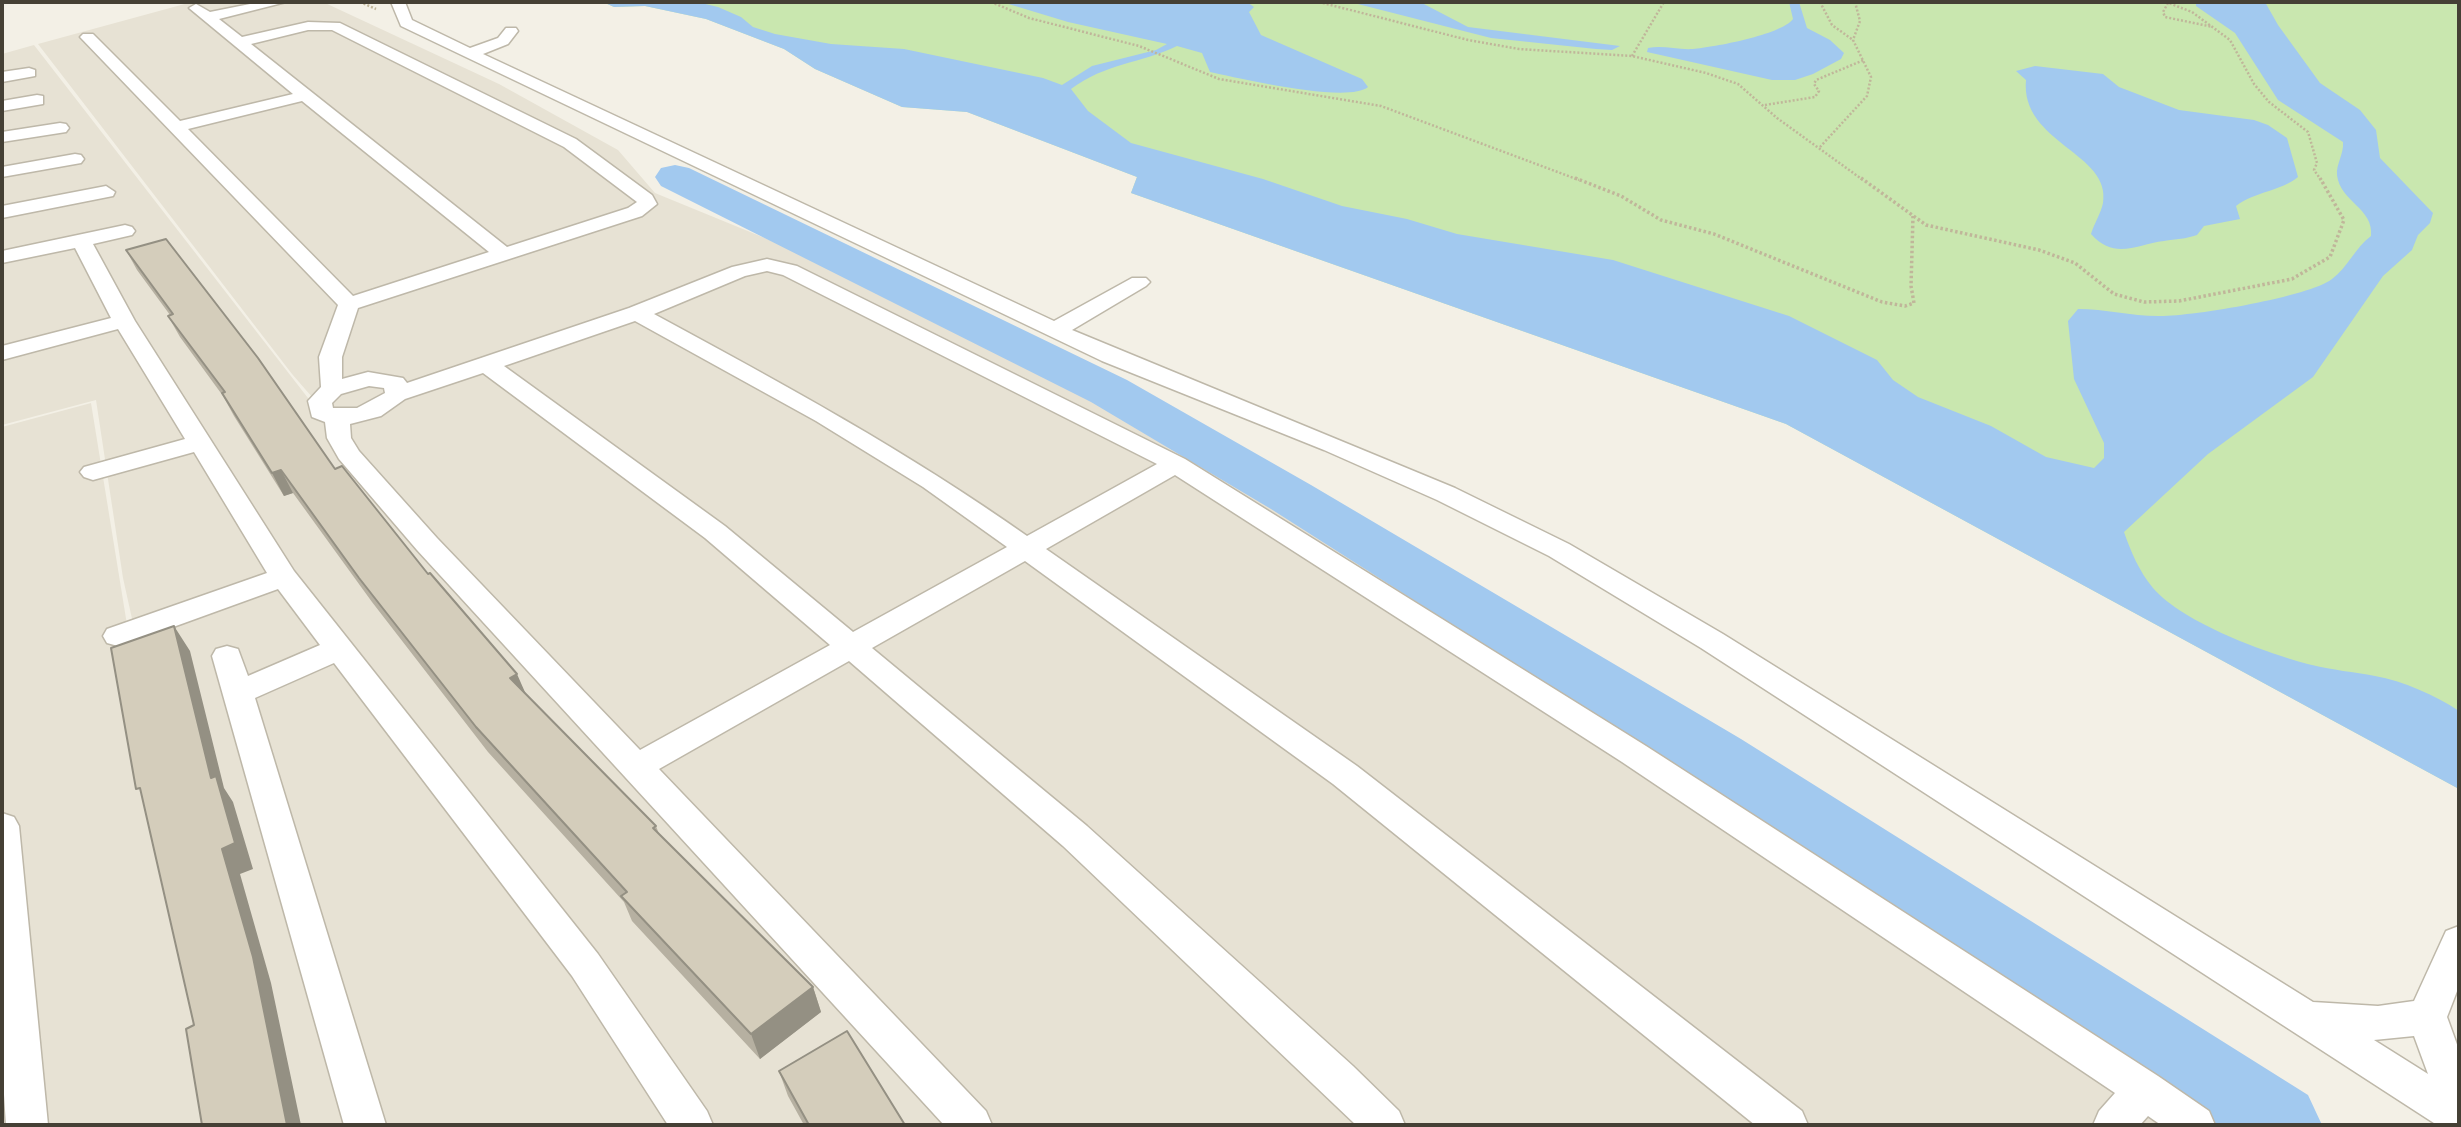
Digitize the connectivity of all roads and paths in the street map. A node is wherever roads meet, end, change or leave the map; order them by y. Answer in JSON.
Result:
{"nodes":[{"id":1,"x":279,"y":2,"type":"edge"},
{"id":2,"x":398,"y":2,"type":"edge"},
{"id":3,"x":991,"y":2,"type":"edge"},
{"id":4,"x":1319,"y":2,"type":"edge"},
{"id":5,"x":1664,"y":2,"type":"edge"},
{"id":6,"x":1820,"y":2,"type":"edge"},
{"id":7,"x":1855,"y":2,"type":"edge"},
{"id":8,"x":2167,"y":2,"type":"edge"},
{"id":9,"x":2218,"y":28,"type":"junction"},
{"id":10,"x":511,"y":31,"type":"dead end"},
{"id":11,"x":88,"y":37,"type":"dead end"},
{"id":12,"x":1853,"y":40,"type":"junction"},
{"id":13,"x":241,"y":42,"type":"junction"},
{"id":14,"x":470,"y":53,"type":"junction"},
{"id":15,"x":1632,"y":56,"type":"junction"},
{"id":16,"x":1864,"y":60,"type":"junction"},
{"id":17,"x":29,"y":73,"type":"dead end"},
{"id":18,"x":2,"y":77,"type":"edge"},
{"id":19,"x":303,"y":96,"type":"junction"},
{"id":20,"x":37,"y":100,"type":"dead end"},
{"id":21,"x":1764,"y":105,"type":"junction"},
{"id":22,"x":2,"y":106,"type":"edge"},
{"id":23,"x":176,"y":127,"type":"junction"},
{"id":24,"x":60,"y":128,"type":"dead end"},
{"id":25,"x":2,"y":137,"type":"edge"},
{"id":26,"x":1820,"y":147,"type":"junction"},
{"id":27,"x":75,"y":159,"type":"dead end"},
{"id":28,"x":2,"y":172,"type":"edge"},
{"id":29,"x":106,"y":192,"type":"dead end"},
{"id":30,"x":2,"y":212,"type":"edge"},
{"id":31,"x":1913,"y":216,"type":"junction"},
{"id":32,"x":125,"y":231,"type":"dead end"},
{"id":33,"x":81,"y":240,"type":"junction"},
{"id":34,"x":505,"y":255,"type":"junction"},
{"id":35,"x":2,"y":257,"type":"edge"},
{"id":36,"x":1139,"y":282,"type":"dead end"},
{"id":37,"x":349,"y":304,"type":"junction"},
{"id":38,"x":637,"y":313,"type":"junction"},
{"id":39,"x":124,"y":321,"type":"junction"},
{"id":40,"x":1055,"y":330,"type":"junction"},
{"id":41,"x":2,"y":352,"type":"edge"},
{"id":42,"x":488,"y":365,"type":"junction"},
{"id":43,"x":397,"y":394,"type":"junction"},
{"id":44,"x":335,"y":403,"type":"junction"},
{"id":45,"x":200,"y":443,"type":"junction"},
{"id":46,"x":1176,"y":464,"type":"junction"},
{"id":47,"x":93,"y":472,"type":"dead end"},
{"id":48,"x":1027,"y":549,"type":"junction"},
{"id":49,"x":284,"y":577,"type":"junction"},
{"id":50,"x":118,"y":636,"type":"dead end"},
{"id":51,"x":851,"y":647,"type":"junction"},
{"id":52,"x":340,"y":648,"type":"junction"},
{"id":53,"x":227,"y":656,"type":"dead end"},
{"id":54,"x":237,"y":693,"type":"junction"},
{"id":55,"x":636,"y":767,"type":"junction"},
{"id":56,"x":2,"y":826,"type":"edge"},
{"id":57,"x":2459,"y":942,"type":"edge"},
{"id":58,"x":2427,"y":1017,"type":"junction"},
{"id":59,"x":2309,"y":1019,"type":"junction"},
{"id":60,"x":2459,"y":1085,"type":"edge"},
{"id":61,"x":2144,"y":1088,"type":"junction"},
{"id":62,"x":2459,"y":1115,"type":"edge"},
{"id":63,"x":27,"y":1125,"type":"edge"},
{"id":64,"x":365,"y":1125,"type":"edge"},
{"id":65,"x":691,"y":1125,"type":"edge"},
{"id":66,"x":971,"y":1125,"type":"edge"},
{"id":67,"x":1384,"y":1125,"type":"edge"},
{"id":68,"x":1787,"y":1125,"type":"edge"},
{"id":69,"x":2114,"y":1125,"type":"edge"},
{"id":70,"x":2194,"y":1125,"type":"edge"}],
"edges":[{"from":1,"to":13,"type":"street"},
{"from":2,"to":14,"type":"street"},
{"from":3,"to":31,"type":"path"},
{"from":4,"to":15,"type":"path"},
{"from":5,"to":15,"type":"path"},
{"from":6,"to":12,"type":"path"},
{"from":7,"to":12,"type":"path"},
{"from":8,"to":9,"type":"path"},
{"from":8,"to":9,"type":"path"},
{"from":9,"to":31,"type":"path"},
{"from":10,"to":14,"type":"street"},
{"from":11,"to":23,"type":"street"},
{"from":12,"to":16,"type":"path"},
{"from":13,"to":19,"type":"street"},
{"from":13,"to":34,"type":"street"},
{"from":14,"to":40,"type":"street"},
{"from":15,"to":21,"type":"path"},
{"from":16,"to":21,"type":"path"},
{"from":16,"to":26,"type":"path"},
{"from":17,"to":18,"type":"street"},
{"from":19,"to":23,"type":"street"},
{"from":19,"to":34,"type":"street"},
{"from":20,"to":22,"type":"street"},
{"from":21,"to":26,"type":"path"},
{"from":23,"to":37,"type":"street"},
{"from":24,"to":25,"type":"street"},
{"from":26,"to":31,"type":"path"},
{"from":27,"to":28,"type":"street"},
{"from":29,"to":30,"type":"street"},
{"from":32,"to":33,"type":"street"},
{"from":33,"to":35,"type":"street"},
{"from":33,"to":39,"type":"street"},
{"from":34,"to":37,"type":"street"},
{"from":36,"to":40,"type":"street"},
{"from":37,"to":44,"type":"street"},
{"from":38,"to":42,"type":"street"},
{"from":38,"to":46,"type":"street"},
{"from":38,"to":48,"type":"street"},
{"from":39,"to":41,"type":"street"},
{"from":39,"to":45,"type":"street"},
{"from":40,"to":59,"type":"street"},
{"from":42,"to":43,"type":"street"},
{"from":42,"to":51,"type":"street"},
{"from":43,"to":44,"type":"street"},
{"from":43,"to":44,"type":"street"},
{"from":44,"to":55,"type":"street"},
{"from":45,"to":47,"type":"street"},
{"from":45,"to":49,"type":"street"},
{"from":46,"to":48,"type":"street"},
{"from":46,"to":61,"type":"street"},
{"from":48,"to":51,"type":"street"},
{"from":48,"to":68,"type":"street"},
{"from":49,"to":50,"type":"street"},
{"from":49,"to":52,"type":"street"},
{"from":51,"to":55,"type":"street"},
{"from":51,"to":67,"type":"street"},
{"from":52,"to":54,"type":"street"},
{"from":52,"to":65,"type":"street"},
{"from":53,"to":54,"type":"street"},
{"from":54,"to":64,"type":"street"},
{"from":55,"to":66,"type":"street"},
{"from":56,"to":63,"type":"street"},
{"from":57,"to":58,"type":"street"},
{"from":58,"to":59,"type":"street"},
{"from":58,"to":60,"type":"street"},
{"from":59,"to":62,"type":"street"},
{"from":61,"to":69,"type":"street"},
{"from":61,"to":70,"type":"street"}]}
